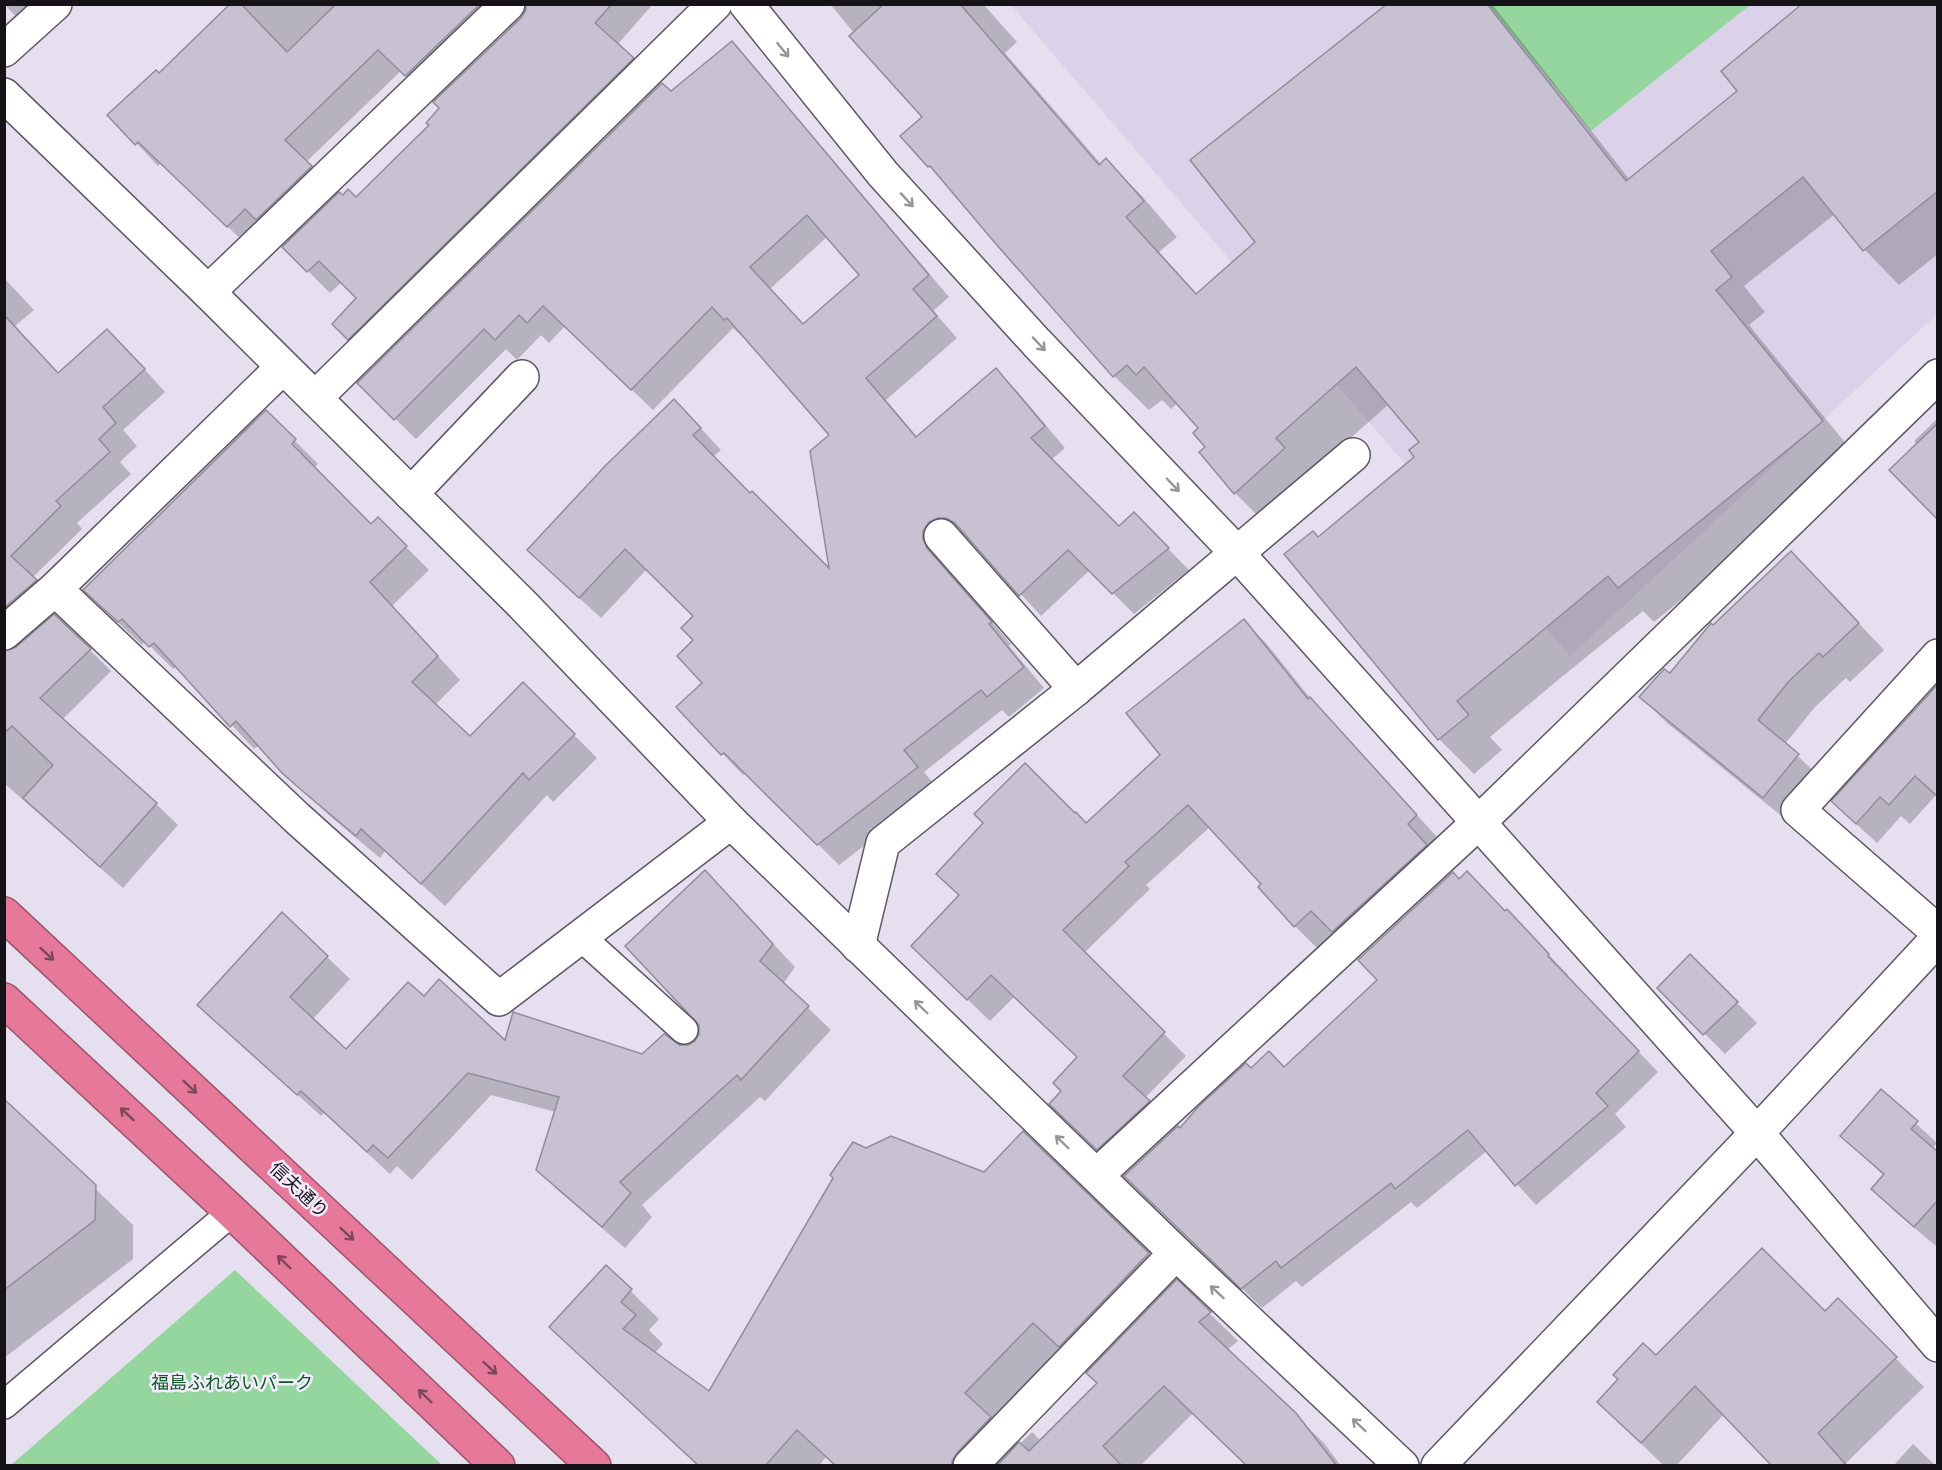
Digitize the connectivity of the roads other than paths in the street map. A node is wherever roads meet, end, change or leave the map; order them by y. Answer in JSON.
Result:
{"nodes":[{"id":1,"x":56,"y":4,"type":"edge"},
{"id":2,"x":508,"y":4,"type":"edge"},
{"id":3,"x":715,"y":4,"type":"edge"},
{"id":4,"x":746,"y":4,"type":"edge"},
{"id":5,"x":4,"y":50,"type":"edge"},
{"id":6,"x":4,"y":95,"type":"edge"},
{"id":7,"x":208,"y":292,"type":"junction"},
{"id":8,"x":283,"y":367,"type":"junction"},
{"id":9,"x":1938,"y":376,"type":"edge"},
{"id":10,"x":522,"y":377,"type":"dead end"},
{"id":11,"x":315,"y":398,"type":"junction"},
{"id":12,"x":1353,"y":455,"type":"dead end"},
{"id":13,"x":411,"y":494,"type":"junction"},
{"id":14,"x":941,"y":536,"type":"dead end"},
{"id":15,"x":1237,"y":553,"type":"junction"},
{"id":16,"x":55,"y":588,"type":"junction"},
{"id":17,"x":4,"y":633,"type":"edge"},
{"id":18,"x":1938,"y":656,"type":"edge"},
{"id":19,"x":1076,"y":689,"type":"junction"},
{"id":20,"x":731,"y":822,"type":"junction"},
{"id":21,"x":1479,"y":822,"type":"junction"},
{"id":22,"x":4,"y":914,"type":"edge"},
{"id":23,"x":1938,"y":932,"type":"edge"},
{"id":24,"x":581,"y":937,"type":"junction"},
{"id":25,"x":1938,"y":938,"type":"edge"},
{"id":26,"x":858,"y":946,"type":"junction"},
{"id":27,"x":4,"y":1000,"type":"edge"},
{"id":28,"x":684,"y":1030,"type":"dead end"},
{"id":29,"x":1757,"y":1133,"type":"junction"},
{"id":30,"x":1097,"y":1175,"type":"junction"},
{"id":31,"x":232,"y":1212,"type":"junction"},
{"id":32,"x":1176,"y":1253,"type":"junction"},
{"id":33,"x":1938,"y":1345,"type":"edge"},
{"id":34,"x":4,"y":1405,"type":"edge"},
{"id":35,"x":498,"y":1466,"type":"edge"},
{"id":36,"x":594,"y":1466,"type":"edge"},
{"id":37,"x":970,"y":1466,"type":"edge"},
{"id":38,"x":1402,"y":1466,"type":"edge"},
{"id":39,"x":1438,"y":1466,"type":"edge"}],
"edges":[{"from":1,"to":5,"type":"street"},
{"from":2,"to":7,"type":"street"},
{"from":3,"to":11,"type":"street"},
{"from":4,"to":15,"type":"street","one_way":true},
{"from":6,"to":7,"type":"street"},
{"from":7,"to":8,"type":"street"},
{"from":8,"to":11,"type":"street"},
{"from":8,"to":16,"type":"street"},
{"from":9,"to":21,"type":"street"},
{"from":10,"to":13,"type":"street"},
{"from":11,"to":13,"type":"street"},
{"from":12,"to":15,"type":"street"},
{"from":13,"to":20,"type":"street"},
{"from":14,"to":19,"type":"street"},
{"from":15,"to":19,"type":"street"},
{"from":15,"to":21,"type":"street"},
{"from":16,"to":17,"type":"street"},
{"from":16,"to":24,"type":"street"},
{"from":18,"to":23,"type":"street"},
{"from":19,"to":26,"type":"street"},
{"from":20,"to":24,"type":"street"},
{"from":20,"to":26,"type":"street"},
{"from":21,"to":29,"type":"street"},
{"from":21,"to":30,"type":"street"},
{"from":22,"to":36,"type":"highway","name":"信夫通り","one_way":true},
{"from":24,"to":28,"type":"lane"},
{"from":25,"to":29,"type":"street"},
{"from":30,"to":26,"type":"street","one_way":true},
{"from":31,"to":27,"type":"highway","one_way":true},
{"from":29,"to":33,"type":"street"},
{"from":29,"to":39,"type":"street"},
{"from":30,"to":32,"type":"street"},
{"from":31,"to":34,"type":"lane"},
{"from":35,"to":31,"type":"highway","one_way":true},
{"from":32,"to":37,"type":"street"},
{"from":38,"to":32,"type":"street","one_way":true}]}
